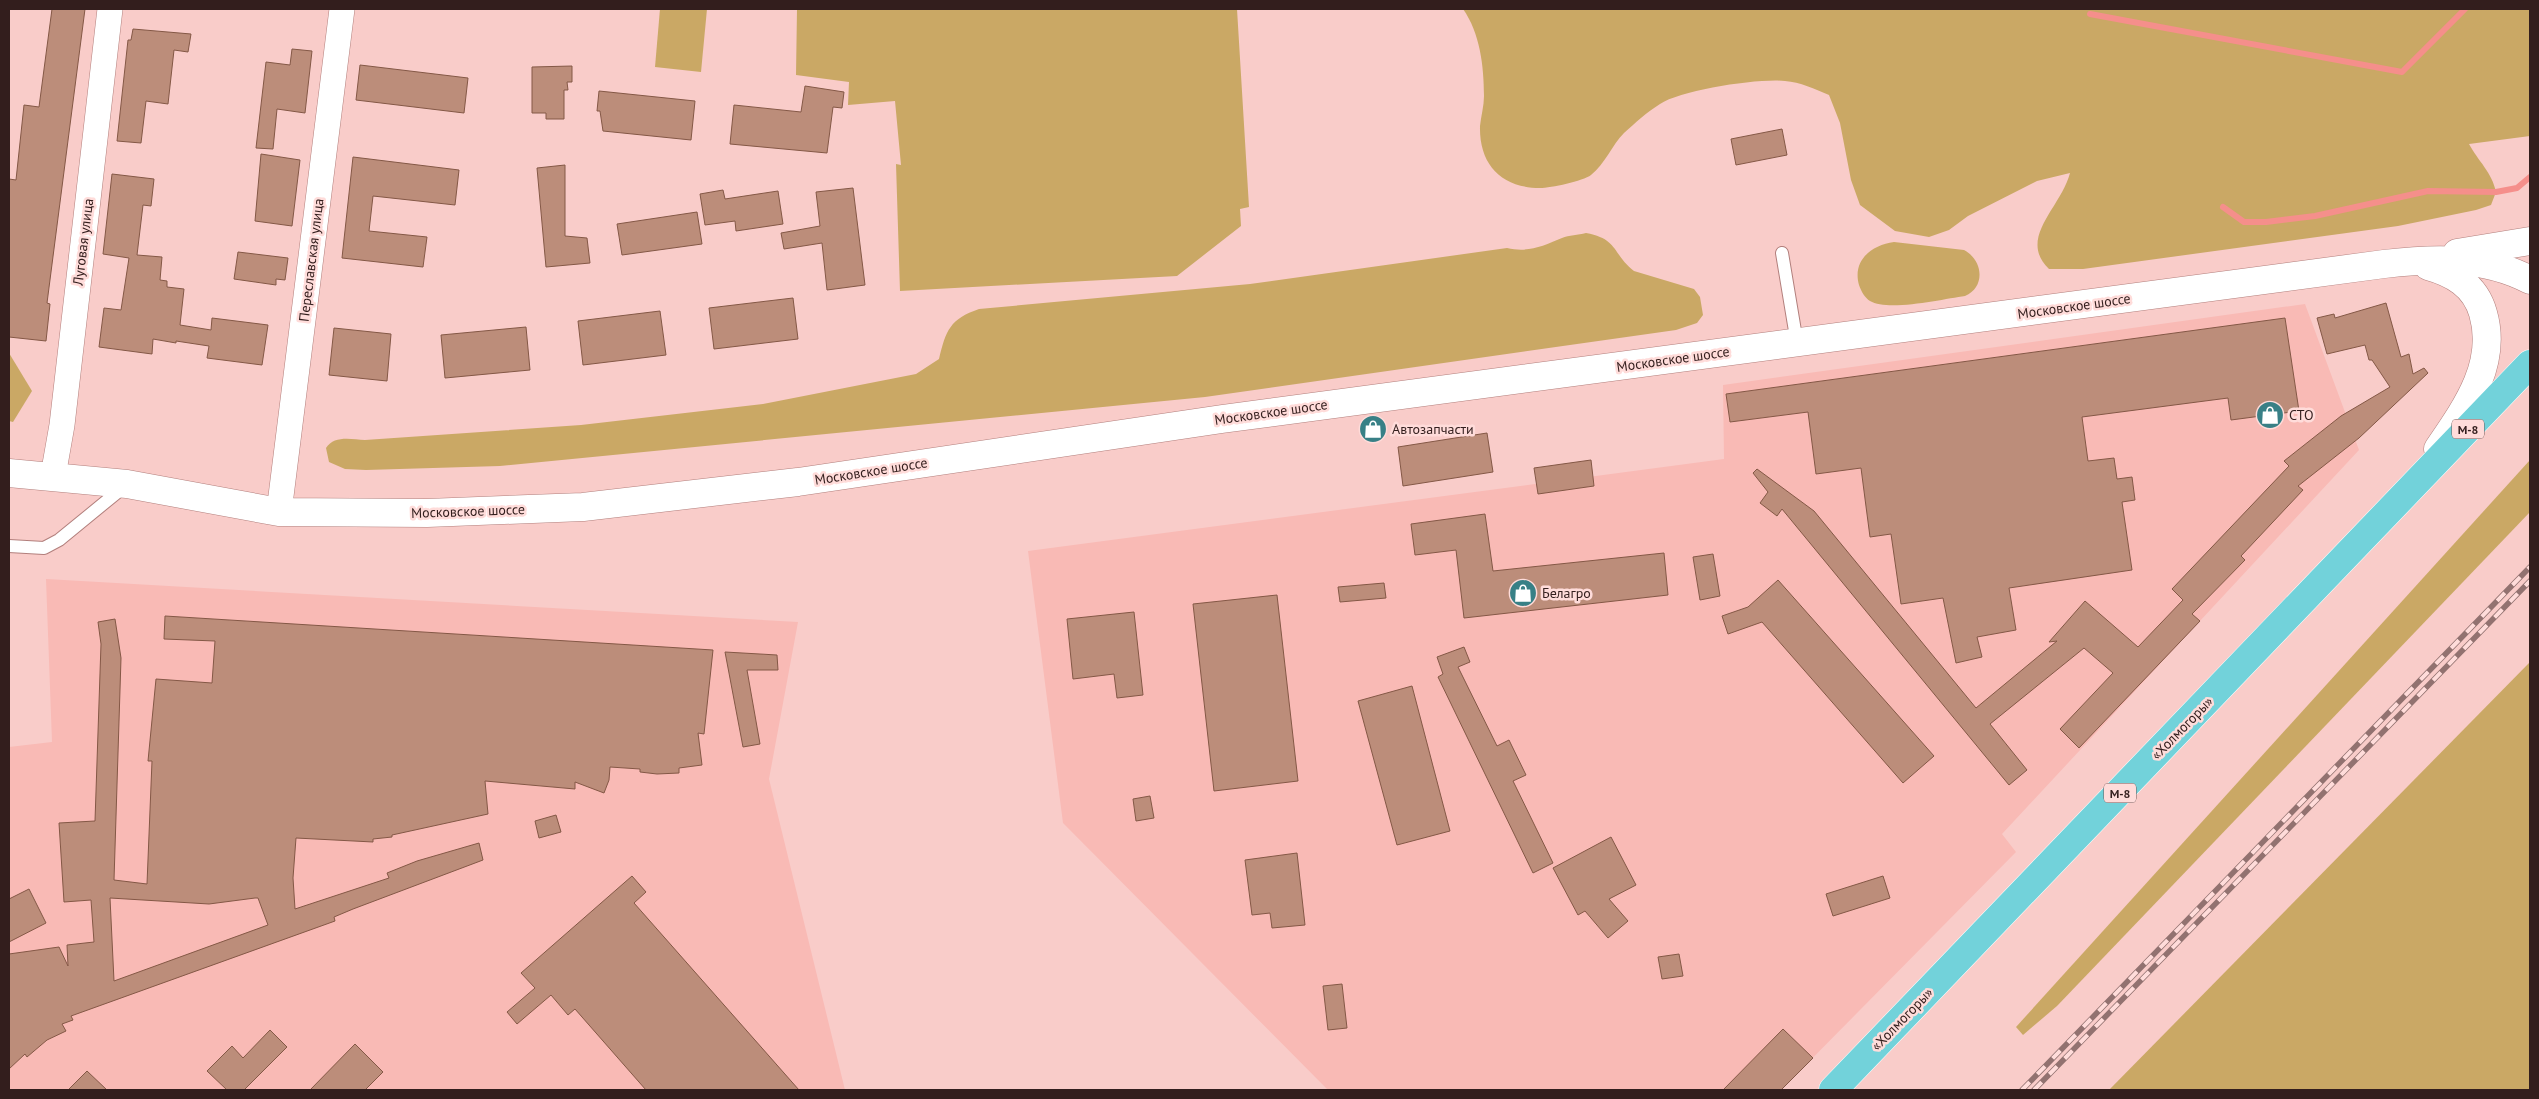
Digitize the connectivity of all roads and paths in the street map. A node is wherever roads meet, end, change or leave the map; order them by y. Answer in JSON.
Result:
{"nodes":[{"id":1,"x":110,"y":9,"type":"edge"},
{"id":2,"x":342,"y":9,"type":"edge"},
{"id":3,"x":2530,"y":241,"type":"edge"},
{"id":4,"x":1782,"y":253,"type":"dead end"},
{"id":5,"x":2384,"y":264,"type":"junction"},
{"id":6,"x":2530,"y":280,"type":"edge"},
{"id":7,"x":1797,"y":343,"type":"junction"},
{"id":8,"x":2530,"y":364,"type":"edge"},
{"id":9,"x":9,"y":473,"type":"edge"},
{"id":10,"x":53,"y":476,"type":"junction"},
{"id":11,"x":127,"y":484,"type":"junction"},
{"id":12,"x":2405,"y":494,"type":"junction"},
{"id":13,"x":279,"y":512,"type":"junction"},
{"id":14,"x":9,"y":546,"type":"edge"},
{"id":15,"x":1833,"y":1090,"type":"edge"}],
"edges":[{"from":1,"to":10,"type":"street","name":"Луговая улица"},
{"from":2,"to":13,"type":"street","name":"Переславская улица"},
{"from":3,"to":5,"type":"street"},
{"from":4,"to":7,"type":"lane"},
{"from":5,"to":6,"type":"street","name":"Московское шоссе"},
{"from":5,"to":7,"type":"street","name":"Московское шоссе"},
{"from":5,"to":12,"type":"street"},
{"from":7,"to":13,"type":"street","name":"Московское шоссе"},
{"from":8,"to":12,"type":"highway","name":"«Холмогоры»","number":"М-8"},
{"from":9,"to":10,"type":"street","name":"Московское шоссе"},
{"from":10,"to":11,"type":"street","name":"Московское шоссе"},
{"from":11,"to":13,"type":"street","name":"Московское шоссе"},
{"from":11,"to":14,"type":"lane"},
{"from":12,"to":15,"type":"highway","name":"«Холмогоры»","number":"М-8"}]}
